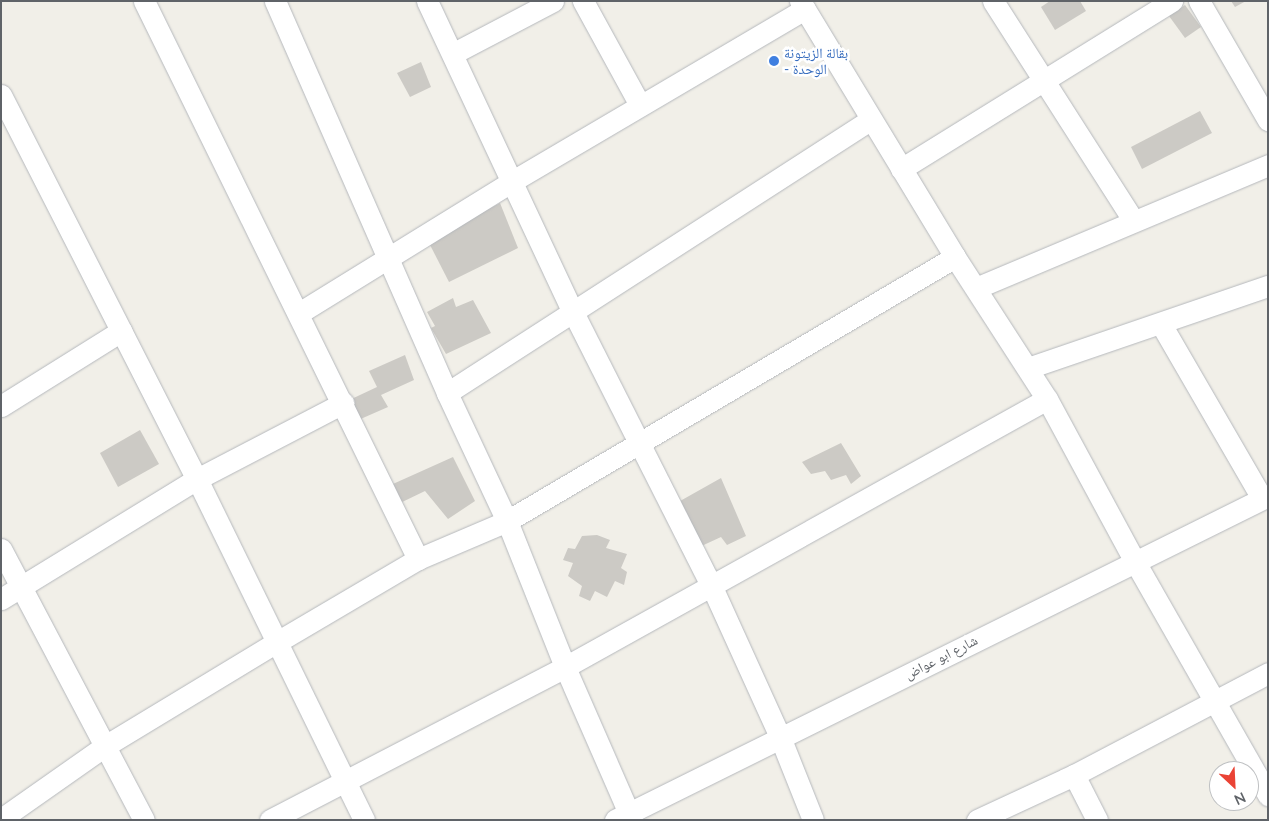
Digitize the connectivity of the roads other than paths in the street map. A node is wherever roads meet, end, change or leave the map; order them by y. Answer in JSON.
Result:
{"nodes":[{"id":1,"x":144,"y":1,"type":"edge"},
{"id":2,"x":275,"y":1,"type":"edge"},
{"id":3,"x":427,"y":1,"type":"edge"},
{"id":4,"x":552,"y":1,"type":"edge"},
{"id":5,"x":583,"y":1,"type":"edge"},
{"id":6,"x":993,"y":1,"type":"edge"},
{"id":7,"x":1172,"y":1,"type":"edge"},
{"id":8,"x":1199,"y":1,"type":"edge"},
{"id":9,"x":802,"y":5,"type":"edge"},
{"id":10,"x":454,"y":53,"type":"junction"},
{"id":11,"x":1045,"y":79,"type":"junction"},
{"id":12,"x":1,"y":95,"type":"edge"},
{"id":13,"x":640,"y":105,"type":"junction"},
{"id":14,"x":870,"y":120,"type":"junction"},
{"id":15,"x":1268,"y":120,"type":"edge"},
{"id":16,"x":1268,"y":165,"type":"edge"},
{"id":17,"x":901,"y":169,"type":"junction"},
{"id":18,"x":511,"y":182,"type":"junction"},
{"id":19,"x":1133,"y":220,"type":"junction"},
{"id":20,"x":955,"y":257,"type":"junction"},
{"id":21,"x":390,"y":258,"type":"junction"},
{"id":22,"x":1268,"y":286,"type":"edge"},
{"id":23,"x":976,"y":288,"type":"junction"},
{"id":24,"x":572,"y":312,"type":"junction"},
{"id":25,"x":299,"y":313,"type":"junction"},
{"id":26,"x":1161,"y":324,"type":"junction"},
{"id":27,"x":121,"y":331,"type":"junction"},
{"id":28,"x":1028,"y":368,"type":"junction"},
{"id":29,"x":447,"y":393,"type":"junction"},
{"id":30,"x":1047,"y":399,"type":"junction"},
{"id":31,"x":343,"y":403,"type":"junction"},
{"id":32,"x":1,"y":406,"type":"edge"},
{"id":33,"x":636,"y":442,"type":"junction"},
{"id":34,"x":197,"y":479,"type":"junction"},
{"id":35,"x":1265,"y":497,"type":"edge"},
{"id":36,"x":507,"y":521,"type":"junction"},
{"id":37,"x":1,"y":549,"type":"edge"},
{"id":38,"x":418,"y":559,"type":"junction"},
{"id":39,"x":1134,"y":560,"type":"junction"},
{"id":40,"x":21,"y":585,"type":"junction"},
{"id":41,"x":712,"y":587,"type":"junction"},
{"id":42,"x":1,"y":599,"type":"edge"},
{"id":43,"x":277,"y":642,"type":"junction"},
{"id":44,"x":565,"y":667,"type":"junction"},
{"id":45,"x":1268,"y":673,"type":"edge"},
{"id":46,"x":1213,"y":701,"type":"junction"},
{"id":47,"x":780,"y":737,"type":"junction"},
{"id":48,"x":106,"y":746,"type":"junction"},
{"id":49,"x":1074,"y":774,"type":"junction"},
{"id":50,"x":345,"y":783,"type":"junction"},
{"id":51,"x":1268,"y":795,"type":"edge"},
{"id":52,"x":625,"y":817,"type":"edge"},
{"id":53,"x":1,"y":819,"type":"edge"},
{"id":54,"x":144,"y":820,"type":"edge"},
{"id":55,"x":270,"y":820,"type":"edge"},
{"id":56,"x":364,"y":820,"type":"edge"},
{"id":57,"x":813,"y":820,"type":"edge"},
{"id":58,"x":977,"y":820,"type":"edge"},
{"id":59,"x":1097,"y":820,"type":"edge"}],
"edges":[{"from":1,"to":25,"type":"street"},
{"from":2,"to":21,"type":"street"},
{"from":3,"to":10,"type":"street"},
{"from":4,"to":10,"type":"street"},
{"from":5,"to":13,"type":"street"},
{"from":6,"to":11,"type":"street"},
{"from":7,"to":11,"type":"street"},
{"from":8,"to":15,"type":"street"},
{"from":9,"to":13,"type":"street"},
{"from":9,"to":14,"type":"street"},
{"from":10,"to":18,"type":"street"},
{"from":11,"to":17,"type":"street"},
{"from":11,"to":19,"type":"street"},
{"from":12,"to":27,"type":"street"},
{"from":13,"to":18,"type":"street"},
{"from":14,"to":17,"type":"street"},
{"from":14,"to":24,"type":"street"},
{"from":16,"to":19,"type":"street"},
{"from":17,"to":20,"type":"street"},
{"from":18,"to":21,"type":"street"},
{"from":18,"to":24,"type":"street"},
{"from":19,"to":23,"type":"street"},
{"from":20,"to":23,"type":"street"},
{"from":20,"to":33,"type":"street"},
{"from":21,"to":25,"type":"street"},
{"from":21,"to":29,"type":"street"},
{"from":22,"to":26,"type":"street"},
{"from":23,"to":28,"type":"street"},
{"from":24,"to":29,"type":"street"},
{"from":24,"to":33,"type":"street"},
{"from":25,"to":31,"type":"street"},
{"from":26,"to":28,"type":"street"},
{"from":26,"to":35,"type":"street"},
{"from":27,"to":32,"type":"street"},
{"from":27,"to":34,"type":"street"},
{"from":28,"to":30,"type":"street"},
{"from":29,"to":36,"type":"street"},
{"from":30,"to":39,"type":"street"},
{"from":30,"to":41,"type":"street"},
{"from":31,"to":34,"type":"street"},
{"from":31,"to":38,"type":"street"},
{"from":33,"to":36,"type":"street"},
{"from":33,"to":41,"type":"street"},
{"from":34,"to":40,"type":"street"},
{"from":34,"to":43,"type":"street"},
{"from":35,"to":39,"type":"street","name":"شارع ابو عواض"},
{"from":36,"to":38,"type":"street"},
{"from":36,"to":44,"type":"street"},
{"from":37,"to":40,"type":"street"},
{"from":38,"to":43,"type":"street"},
{"from":39,"to":46,"type":"street"},
{"from":39,"to":47,"type":"street","name":"شارع ابو عواض"},
{"from":40,"to":42,"type":"street"},
{"from":40,"to":48,"type":"street"},
{"from":41,"to":44,"type":"street"},
{"from":41,"to":47,"type":"street"},
{"from":43,"to":48,"type":"street"},
{"from":43,"to":50,"type":"street"},
{"from":44,"to":50,"type":"street"},
{"from":44,"to":52,"type":"street"},
{"from":45,"to":46,"type":"street"},
{"from":46,"to":49,"type":"street"},
{"from":46,"to":51,"type":"street"},
{"from":47,"to":52,"type":"street","name":"شارع ابو عواض"},
{"from":47,"to":57,"type":"street"},
{"from":48,"to":53,"type":"street"},
{"from":48,"to":54,"type":"street"},
{"from":49,"to":58,"type":"street"},
{"from":49,"to":59,"type":"street"},
{"from":50,"to":55,"type":"street"},
{"from":50,"to":56,"type":"street"}]}
